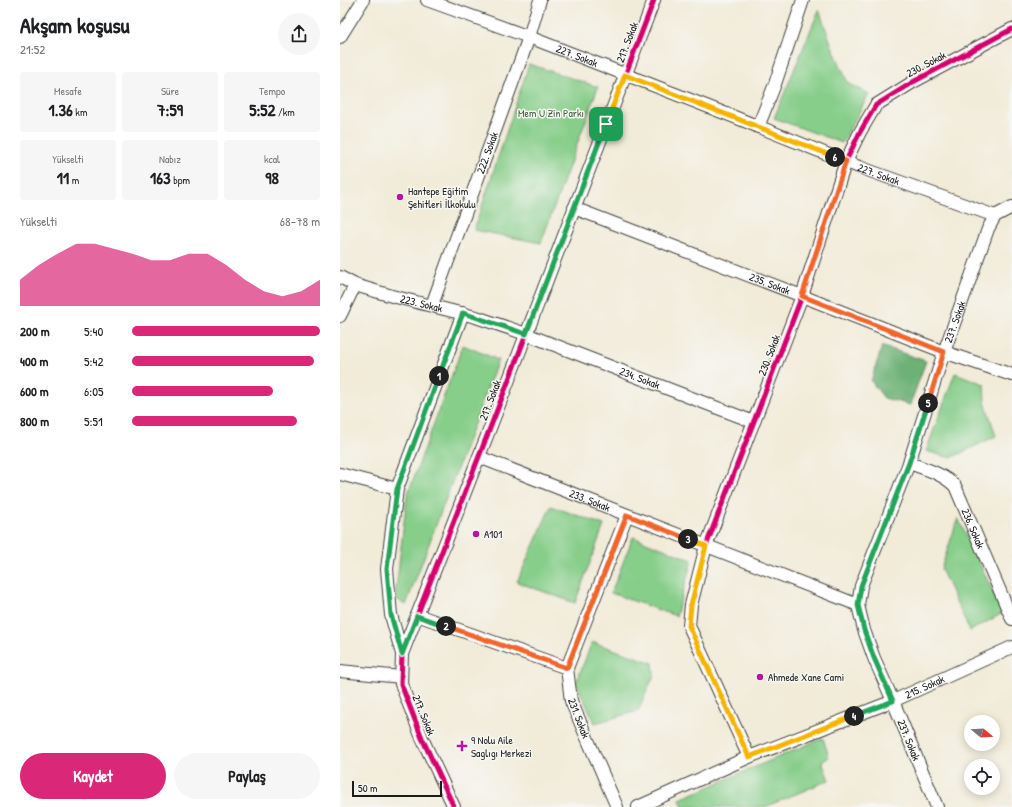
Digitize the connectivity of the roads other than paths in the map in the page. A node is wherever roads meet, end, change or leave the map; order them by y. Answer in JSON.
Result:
{"nodes":[{"id":1,"x":363,"y":0,"type":"edge"},
{"id":2,"x":427,"y":0,"type":"edge"},
{"id":3,"x":540,"y":0,"type":"edge"},
{"id":4,"x":654,"y":0,"type":"edge"},
{"id":5,"x":803,"y":0,"type":"edge"},
{"id":6,"x":1012,"y":29,"type":"edge"},
{"id":7,"x":340,"y":37,"type":"edge"},
{"id":8,"x":529,"y":37,"type":"junction"},
{"id":9,"x":625,"y":75,"type":"junction"},
{"id":10,"x":758,"y":127,"type":"junction"},
{"id":11,"x":846,"y":161,"type":"junction"},
{"id":12,"x":1012,"y":207,"type":"edge"},
{"id":13,"x":574,"y":208,"type":"junction"},
{"id":14,"x":995,"y":216,"type":"junction"},
{"id":15,"x":340,"y":277,"type":"edge"},
{"id":16,"x":355,"y":284,"type":"junction"},
{"id":17,"x":802,"y":296,"type":"junction"},
{"id":18,"x":432,"y":306,"type":"junction"},
{"id":19,"x":463,"y":313,"type":"junction"},
{"id":20,"x":340,"y":316,"type":"edge"},
{"id":21,"x":526,"y":334,"type":"junction"},
{"id":22,"x":944,"y":352,"type":"junction"},
{"id":23,"x":1012,"y":375,"type":"edge"},
{"id":24,"x":754,"y":422,"type":"junction"},
{"id":25,"x":479,"y":457,"type":"junction"},
{"id":26,"x":909,"y":463,"type":"junction"},
{"id":27,"x":340,"y":474,"type":"edge"},
{"id":28,"x":397,"y":489,"type":"junction"},
{"id":29,"x":627,"y":515,"type":"junction"},
{"id":30,"x":706,"y":546,"type":"junction"},
{"id":31,"x":858,"y":605,"type":"junction"},
{"id":32,"x":417,"y":616,"type":"junction"},
{"id":33,"x":1012,"y":619,"type":"edge"},
{"id":34,"x":1012,"y":647,"type":"edge"},
{"id":35,"x":402,"y":654,"type":"junction"},
{"id":36,"x":567,"y":668,"type":"junction"},
{"id":37,"x":340,"y":671,"type":"edge"},
{"id":38,"x":401,"y":677,"type":"junction"},
{"id":39,"x":893,"y":701,"type":"junction"},
{"id":40,"x":749,"y":757,"type":"junction"},
{"id":41,"x":454,"y":807,"type":"edge"},
{"id":42,"x":617,"y":807,"type":"edge"},
{"id":43,"x":638,"y":807,"type":"edge"},
{"id":44,"x":937,"y":807,"type":"edge"}],
"edges":[{"from":1,"to":7,"type":"street"},
{"from":2,"to":8,"type":"street","name":"227. Sokak"},
{"from":3,"to":8,"type":"street","name":"222. Sokak"},
{"from":4,"to":9,"type":"street","name":"217. Sokak"},
{"from":5,"to":10,"type":"street"},
{"from":6,"to":11,"type":"street","name":"230. Sokak"},
{"from":8,"to":9,"type":"street","name":"227. Sokak"},
{"from":8,"to":18,"type":"street","name":"222. Sokak"},
{"from":9,"to":10,"type":"street","name":"227. Sokak"},
{"from":9,"to":13,"type":"street","name":"217. Sokak"},
{"from":10,"to":11,"type":"street","name":"227. Sokak"},
{"from":11,"to":14,"type":"street","name":"227. Sokak"},
{"from":11,"to":17,"type":"street","name":"230. Sokak"},
{"from":12,"to":14,"type":"street"},
{"from":13,"to":17,"type":"street","name":"235. Sokak"},
{"from":13,"to":21,"type":"street","name":"217. Sokak"},
{"from":14,"to":22,"type":"street","name":"237. Sokak"},
{"from":15,"to":16,"type":"street","name":"223. Sokak"},
{"from":16,"to":18,"type":"street","name":"223. Sokak"},
{"from":16,"to":20,"type":"street"},
{"from":17,"to":22,"type":"street","name":"235. Sokak"},
{"from":17,"to":24,"type":"street","name":"230. Sokak"},
{"from":18,"to":19,"type":"street","name":"223. Sokak"},
{"from":19,"to":21,"type":"street","name":"223. Sokak"},
{"from":19,"to":28,"type":"street"},
{"from":21,"to":24,"type":"street","name":"234. Sokak"},
{"from":21,"to":25,"type":"street","name":"217. Sokak"},
{"from":22,"to":23,"type":"street","name":"235. Sokak"},
{"from":22,"to":26,"type":"street","name":"237. Sokak"},
{"from":24,"to":30,"type":"street","name":"230. Sokak"},
{"from":25,"to":29,"type":"street","name":"233. Sokak"},
{"from":25,"to":32,"type":"street","name":"217. Sokak"},
{"from":26,"to":31,"type":"street","name":"237. Sokak"},
{"from":26,"to":33,"type":"street","name":"236. Sokak"},
{"from":27,"to":28,"type":"street"},
{"from":28,"to":35,"type":"street"},
{"from":29,"to":30,"type":"street","name":"233. Sokak"},
{"from":29,"to":36,"type":"street","name":"231. Sokak"},
{"from":30,"to":31,"type":"street","name":"233. Sokak"},
{"from":30,"to":40,"type":"street","name":"230. Sokak"},
{"from":31,"to":39,"type":"street","name":"237. Sokak"},
{"from":32,"to":35,"type":"street","name":"217. Sokak"},
{"from":32,"to":36,"type":"street"},
{"from":34,"to":39,"type":"street","name":"215. Sokak"},
{"from":35,"to":38,"type":"street","name":"217. Sokak"},
{"from":36,"to":42,"type":"street","name":"231. Sokak"},
{"from":37,"to":38,"type":"street"},
{"from":38,"to":41,"type":"street","name":"217. Sokak"},
{"from":39,"to":40,"type":"street","name":"215. Sokak"},
{"from":39,"to":44,"type":"street","name":"237. Sokak"},
{"from":40,"to":43,"type":"street","name":"215. Sokak"}]}
